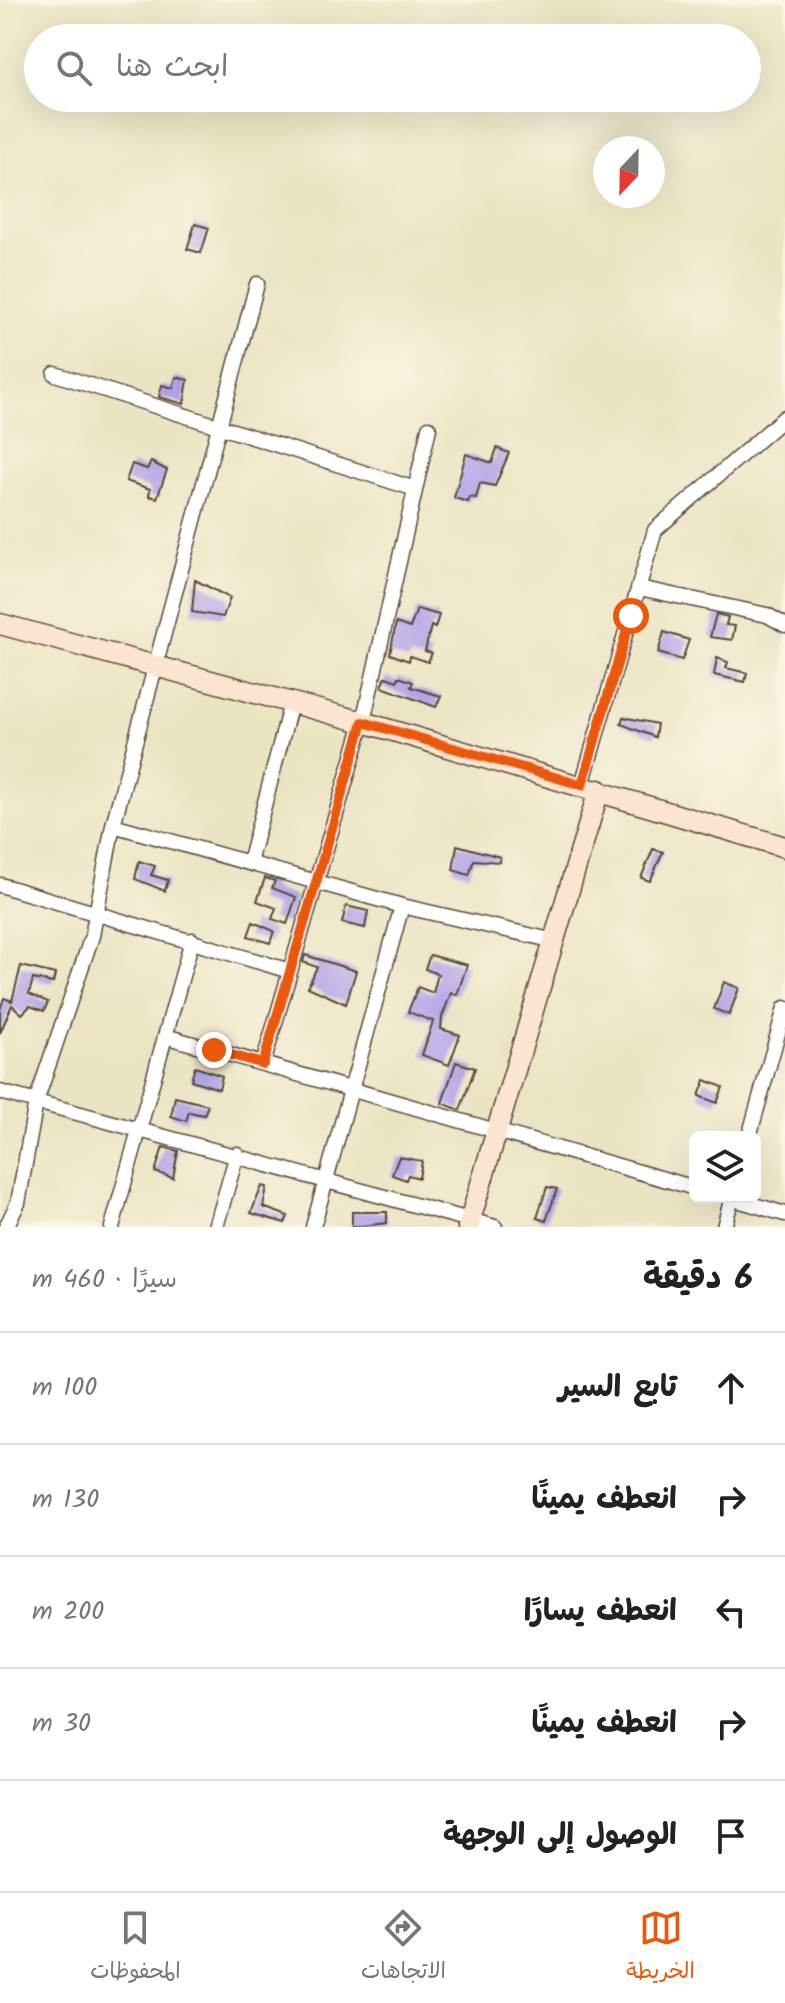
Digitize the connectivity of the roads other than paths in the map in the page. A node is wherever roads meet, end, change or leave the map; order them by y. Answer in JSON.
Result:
{"nodes":[{"id":1,"x":257,"y":284,"type":"dead end"},
{"id":2,"x":55,"y":374,"type":"dead end"},
{"id":3,"x":785,"y":417,"type":"edge"},
{"id":4,"x":219,"y":426,"type":"junction"},
{"id":5,"x":429,"y":428,"type":"dead end"},
{"id":6,"x":415,"y":489,"type":"junction"},
{"id":7,"x":639,"y":588,"type":"junction"},
{"id":8,"x":0,"y":624,"type":"edge"},
{"id":9,"x":785,"y":625,"type":"edge"},
{"id":10,"x":156,"y":666,"type":"junction"},
{"id":11,"x":291,"y":703,"type":"junction"},
{"id":12,"x":363,"y":722,"type":"junction"},
{"id":13,"x":590,"y":787,"type":"junction"},
{"id":14,"x":113,"y":825,"type":"junction"},
{"id":15,"x":785,"y":847,"type":"edge"},
{"id":16,"x":249,"y":863,"type":"junction"},
{"id":17,"x":316,"y":882,"type":"junction"},
{"id":18,"x":1,"y":890,"type":"edge"},
{"id":19,"x":402,"y":906,"type":"junction"},
{"id":20,"x":96,"y":913,"type":"junction"},
{"id":21,"x":192,"y":940,"type":"junction"},
{"id":22,"x":555,"y":941,"type":"junction"},
{"id":23,"x":290,"y":971,"type":"junction"},
{"id":24,"x":785,"y":1011,"type":"edge"},
{"id":25,"x":165,"y":1036,"type":"junction"},
{"id":26,"x":263,"y":1064,"type":"junction"},
{"id":27,"x":351,"y":1089,"type":"junction"},
{"id":28,"x":0,"y":1092,"type":"edge"},
{"id":29,"x":36,"y":1102,"type":"junction"},
{"id":30,"x":140,"y":1128,"type":"junction"},
{"id":31,"x":498,"y":1131,"type":"junction"},
{"id":32,"x":751,"y":1131,"type":"edge"},
{"id":33,"x":237,"y":1154,"type":"junction"},
{"id":34,"x":326,"y":1179,"type":"junction"},
{"id":35,"x":689,"y":1186,"type":"edge"},
{"id":36,"x":729,"y":1203,"type":"edge"},
{"id":37,"x":749,"y":1203,"type":"edge"},
{"id":38,"x":785,"y":1214,"type":"edge"},
{"id":39,"x":469,"y":1223,"type":"edge"},
{"id":40,"x":6,"y":1227,"type":"edge"},
{"id":41,"x":112,"y":1227,"type":"edge"},
{"id":42,"x":216,"y":1227,"type":"edge"},
{"id":43,"x":313,"y":1227,"type":"edge"},
{"id":44,"x":495,"y":1227,"type":"edge"},
{"id":45,"x":724,"y":1227,"type":"edge"}],
"edges":[{"from":1,"to":4,"type":"street"},
{"from":2,"to":4,"type":"street"},
{"from":3,"to":7,"type":"street"},
{"from":4,"to":6,"type":"street"},
{"from":4,"to":10,"type":"street"},
{"from":5,"to":6,"type":"street"},
{"from":6,"to":12,"type":"street"},
{"from":7,"to":9,"type":"street"},
{"from":7,"to":13,"type":"street"},
{"from":8,"to":10,"type":"main road"},
{"from":10,"to":11,"type":"main road"},
{"from":10,"to":14,"type":"street"},
{"from":11,"to":12,"type":"main road"},
{"from":11,"to":16,"type":"street"},
{"from":12,"to":13,"type":"main road"},
{"from":12,"to":17,"type":"street"},
{"from":13,"to":15,"type":"main road"},
{"from":13,"to":22,"type":"main road"},
{"from":14,"to":16,"type":"street"},
{"from":14,"to":20,"type":"street"},
{"from":16,"to":17,"type":"street"},
{"from":17,"to":19,"type":"street"},
{"from":17,"to":23,"type":"street"},
{"from":18,"to":20,"type":"street"},
{"from":19,"to":22,"type":"street"},
{"from":19,"to":27,"type":"street"},
{"from":20,"to":21,"type":"street"},
{"from":20,"to":29,"type":"street"},
{"from":21,"to":23,"type":"street"},
{"from":21,"to":25,"type":"street"},
{"from":22,"to":31,"type":"main road"},
{"from":23,"to":26,"type":"street"},
{"from":24,"to":32,"type":"street"},
{"from":25,"to":26,"type":"street"},
{"from":25,"to":30,"type":"street"},
{"from":26,"to":27,"type":"street"},
{"from":27,"to":31,"type":"street"},
{"from":27,"to":34,"type":"street"},
{"from":28,"to":29,"type":"street"},
{"from":29,"to":30,"type":"street"},
{"from":29,"to":40,"type":"street"},
{"from":30,"to":33,"type":"street"},
{"from":30,"to":41,"type":"street"},
{"from":31,"to":35,"type":"street"},
{"from":31,"to":39,"type":"main road"},
{"from":33,"to":34,"type":"street"},
{"from":33,"to":42,"type":"street"},
{"from":34,"to":39,"type":"street"},
{"from":34,"to":43,"type":"street"},
{"from":36,"to":45,"type":"street"},
{"from":37,"to":38,"type":"street"},
{"from":39,"to":44,"type":"street"}]}
